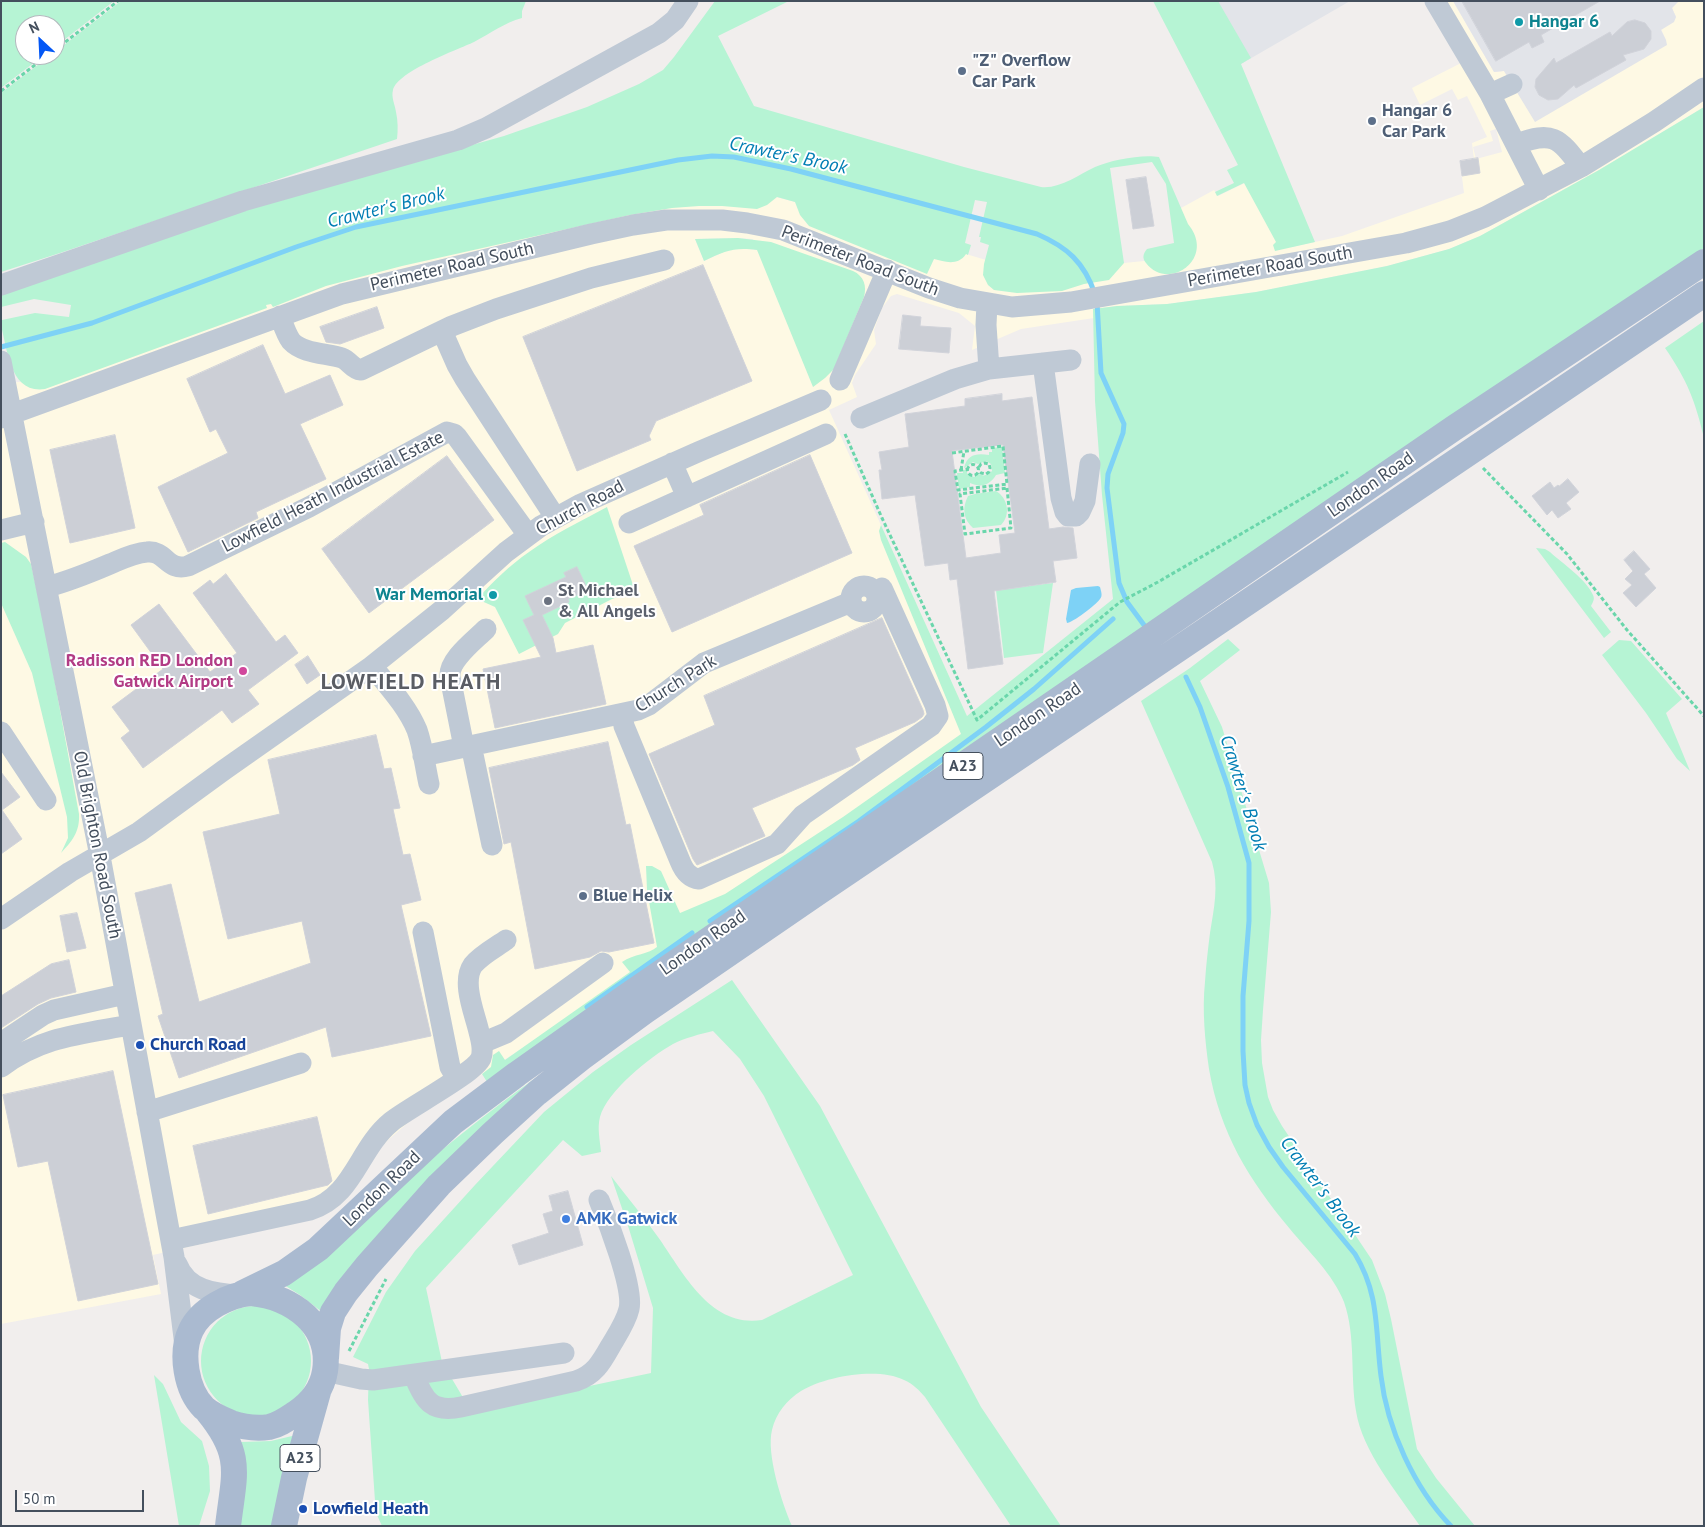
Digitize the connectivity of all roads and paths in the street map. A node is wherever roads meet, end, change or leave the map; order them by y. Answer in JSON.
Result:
{"nodes":[{"id":1,"x":118,"y":1,"type":"edge"},
{"id":2,"x":688,"y":1,"type":"edge"},
{"id":3,"x":1435,"y":1,"type":"edge"},
{"id":4,"x":65,"y":42,"type":"edge"},
{"id":5,"x":35,"y":65,"type":"edge"},
{"id":6,"x":1512,"y":84,"type":"dead end"},
{"id":7,"x":1704,"y":88,"type":"edge"},
{"id":8,"x":1,"y":90,"type":"edge"},
{"id":9,"x":1490,"y":94,"type":"junction"},
{"id":10,"x":1516,"y":144,"type":"junction"},
{"id":11,"x":1581,"y":167,"type":"junction"},
{"id":12,"x":1539,"y":190,"type":"junction"},
{"id":13,"x":664,"y":260,"type":"dead end"},
{"id":14,"x":1704,"y":262,"type":"edge"},
{"id":15,"x":887,"y":270,"type":"junction"},
{"id":16,"x":1,"y":285,"type":"edge"},
{"id":17,"x":1704,"y":294,"type":"edge"},
{"id":18,"x":987,"y":303,"type":"junction"},
{"id":19,"x":280,"y":316,"type":"junction"},
{"id":20,"x":442,"y":331,"type":"junction"},
{"id":21,"x":1071,"y":360,"type":"dead end"},
{"id":22,"x":1,"y":361,"type":"edge"},
{"id":23,"x":1043,"y":363,"type":"junction"},
{"id":24,"x":989,"y":369,"type":"junction"},
{"id":25,"x":840,"y":380,"type":"dead end"},
{"id":26,"x":820,"y":400,"type":"dead end"},
{"id":27,"x":861,"y":418,"type":"dead end"},
{"id":28,"x":10,"y":422,"type":"edge"},
{"id":29,"x":835,"y":433,"type":"joint"},
{"id":30,"x":964,"y":451,"type":"junction"},
{"id":31,"x":1471,"y":451,"type":"junction"},
{"id":32,"x":952,"y":453,"type":"dead end"},
{"id":33,"x":672,"y":463,"type":"junction"},
{"id":34,"x":1090,"y":464,"type":"dead end"},
{"id":35,"x":1356,"y":468,"type":"dead end"},
{"id":36,"x":968,"y":469,"type":"junction"},
{"id":37,"x":961,"y":470,"type":"junction"},
{"id":38,"x":688,"y":497,"type":"junction"},
{"id":39,"x":556,"y":517,"type":"junction"},
{"id":40,"x":34,"y":522,"type":"junction"},
{"id":41,"x":629,"y":523,"type":"dead end"},
{"id":42,"x":1,"y":530,"type":"edge"},
{"id":43,"x":1002,"y":530,"type":"junction"},
{"id":44,"x":1002,"y":534,"type":"dead end"},
{"id":45,"x":528,"y":535,"type":"junction"},
{"id":46,"x":48,"y":587,"type":"junction"},
{"id":47,"x":486,"y":629,"type":"dead end"},
{"id":48,"x":372,"y":666,"type":"junction"},
{"id":49,"x":622,"y":714,"type":"junction"},
{"id":50,"x":1704,"y":716,"type":"edge"},
{"id":51,"x":1,"y":732,"type":"edge"},
{"id":52,"x":468,"y":746,"type":"junction"},
{"id":53,"x":423,"y":756,"type":"junction"},
{"id":54,"x":429,"y":784,"type":"dead end"},
{"id":55,"x":46,"y":800,"type":"dead end"},
{"id":56,"x":492,"y":845,"type":"dead end"},
{"id":57,"x":100,"y":856,"type":"junction"},
{"id":58,"x":1,"y":919,"type":"edge"},
{"id":59,"x":422,"y":932,"type":"dead end"},
{"id":60,"x":506,"y":940,"type":"dead end"},
{"id":61,"x":603,"y":963,"type":"dead end"},
{"id":62,"x":125,"y":994,"type":"junction"},
{"id":63,"x":130,"y":1024,"type":"junction"},
{"id":64,"x":1,"y":1043,"type":"edge"},
{"id":65,"x":482,"y":1043,"type":"junction"},
{"id":66,"x":300,"y":1063,"type":"dead end"},
{"id":67,"x":1,"y":1067,"type":"edge"},
{"id":68,"x":457,"y":1079,"type":"junction"},
{"id":69,"x":147,"y":1112,"type":"junction"},
{"id":70,"x":598,"y":1200,"type":"dead end"},
{"id":71,"x":173,"y":1248,"type":"junction"},
{"id":72,"x":387,"y":1276,"type":"dead end"},
{"id":73,"x":241,"y":1294,"type":"junction"},
{"id":74,"x":186,"y":1353,"type":"junction"},
{"id":75,"x":564,"y":1353,"type":"dead end"},
{"id":76,"x":327,"y":1373,"type":"junction"},
{"id":77,"x":414,"y":1375,"type":"junction"},
{"id":78,"x":206,"y":1409,"type":"junction"},
{"id":79,"x":228,"y":1526,"type":"edge"},
{"id":80,"x":284,"y":1526,"type":"edge"}],
"edges":[{"from":1,"to":4,"type":"path"},
{"from":2,"to":16,"type":"street"},
{"from":3,"to":9,"type":"street"},
{"from":5,"to":8,"type":"path"},
{"from":6,"to":9,"type":"street"},
{"from":7,"to":11,"type":"street","name":"Perimeter Road South"},
{"from":9,"to":10,"type":"street"},
{"from":10,"to":11,"type":"street"},
{"from":10,"to":12,"type":"street"},
{"from":11,"to":12,"type":"street","name":"Perimeter Road South"},
{"from":12,"to":18,"type":"street","name":"Perimeter Road South"},
{"from":13,"to":20,"type":"street"},
{"from":14,"to":73,"type":"main road","name":"London Road","number":"A23"},
{"from":15,"to":18,"type":"street","name":"Perimeter Road South"},
{"from":15,"to":19,"type":"street","name":"Perimeter Road South"},
{"from":15,"to":25,"type":"street"},
{"from":17,"to":31,"type":"main road","name":"London Road","number":"A23"},
{"from":18,"to":24,"type":"street"},
{"from":19,"to":20,"type":"street"},
{"from":19,"to":28,"type":"street","name":"Perimeter Road South"},
{"from":20,"to":39,"type":"street"},
{"from":21,"to":23,"type":"street"},
{"from":22,"to":28,"type":"street","name":"Old Brighton Road South"},
{"from":23,"to":24,"type":"street"},
{"from":23,"to":34,"type":"street"},
{"from":24,"to":27,"type":"street"},
{"from":26,"to":33,"type":"street","name":"Church Road"},
{"from":28,"to":40,"type":"street","name":"Old Brighton Road South"},
{"from":29,"to":35,"type":"path"},
{"from":29,"to":38,"type":"street"},
{"from":30,"to":32,"type":"path"},
{"from":30,"to":37,"type":"path"},
{"from":30,"to":37,"type":"path"},
{"from":31,"to":50,"type":"path"},
{"from":31,"to":76,"type":"main road","name":"London Road","number":"A23"},
{"from":33,"to":38,"type":"street"},
{"from":33,"to":39,"type":"street","name":"Church Road"},
{"from":36,"to":36,"type":"path"},
{"from":36,"to":37,"type":"path"},
{"from":38,"to":41,"type":"street"},
{"from":39,"to":45,"type":"street","name":"Church Road"},
{"from":40,"to":42,"type":"street"},
{"from":40,"to":46,"type":"street","name":"Old Brighton Road South"},
{"from":43,"to":43,"type":"path"},
{"from":43,"to":44,"type":"path"},
{"from":45,"to":46,"type":"street","name":"Lowfield Heath Industrial Estate"},
{"from":45,"to":48,"type":"street","name":"Church Road"},
{"from":46,"to":57,"type":"street","name":"Old Brighton Road South"},
{"from":47,"to":52,"type":"street"},
{"from":48,"to":53,"type":"street"},
{"from":48,"to":57,"type":"street","name":"Church Road"},
{"from":49,"to":49,"type":"street","name":"Church Park"},
{"from":49,"to":52,"type":"street","name":"Church Park"},
{"from":51,"to":55,"type":"street"},
{"from":52,"to":53,"type":"street","name":"Church Park"},
{"from":52,"to":56,"type":"street"},
{"from":53,"to":54,"type":"street"},
{"from":57,"to":58,"type":"street","name":"Church Road"},
{"from":57,"to":62,"type":"street","name":"Old Brighton Road South"},
{"from":59,"to":68,"type":"street"},
{"from":60,"to":65,"type":"street"},
{"from":61,"to":65,"type":"street"},
{"from":62,"to":63,"type":"street","name":"Old Brighton Road South"},
{"from":62,"to":64,"type":"street"},
{"from":63,"to":67,"type":"street"},
{"from":63,"to":69,"type":"street","name":"Old Brighton Road South"},
{"from":65,"to":68,"type":"street"},
{"from":66,"to":69,"type":"street"},
{"from":68,"to":71,"type":"street"},
{"from":69,"to":71,"type":"street","name":"Old Brighton Road South"},
{"from":70,"to":77,"type":"street"},
{"from":71,"to":73,"type":"street","name":"Old Brighton Road South"},
{"from":71,"to":74,"type":"street","name":"Old Brighton Road South"},
{"from":72,"to":76,"type":"path"},
{"from":73,"to":74,"type":"main road"},
{"from":73,"to":76,"type":"main road"},
{"from":74,"to":78,"type":"main road"},
{"from":75,"to":77,"type":"street"},
{"from":76,"to":77,"type":"street"},
{"from":76,"to":78,"type":"main road"},
{"from":76,"to":80,"type":"main road","name":"London Road","number":"A23"},
{"from":78,"to":79,"type":"main road"}]}
